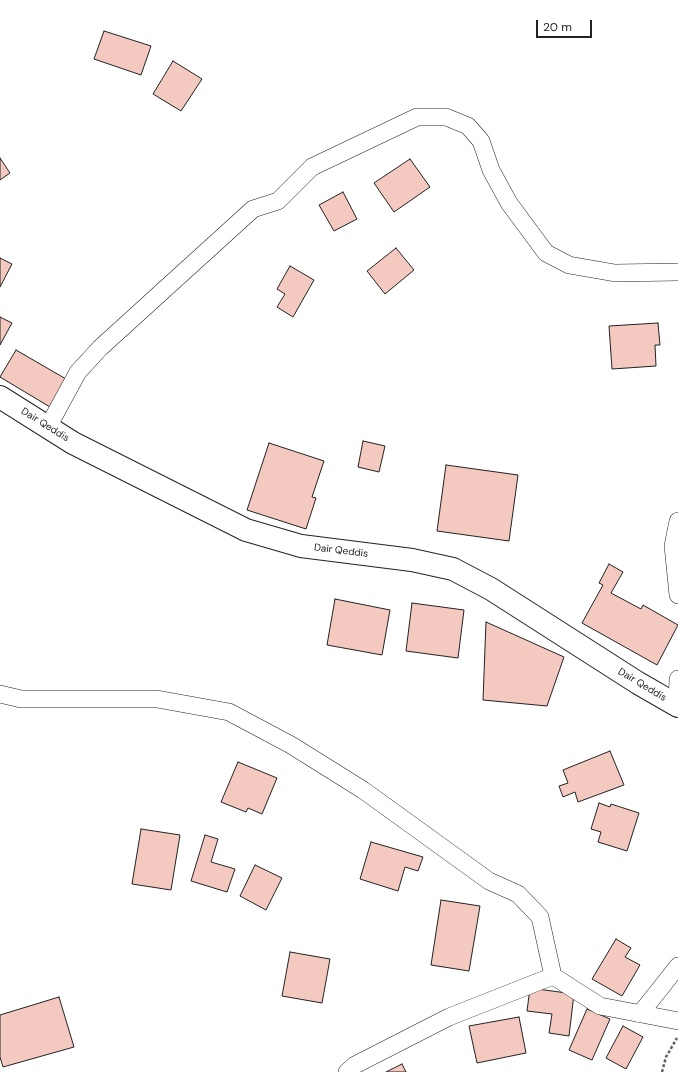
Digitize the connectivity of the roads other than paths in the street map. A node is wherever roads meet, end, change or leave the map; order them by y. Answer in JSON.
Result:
{"nodes":[{"id":1,"x":678,"y":272,"type":"edge"},
{"id":2,"x":0,"y":397,"type":"edge"},
{"id":3,"x":48,"y":427,"type":"junction"},
{"id":4,"x":678,"y":522,"type":"edge"},
{"id":5,"x":678,"y":595,"type":"edge"},
{"id":6,"x":678,"y":679,"type":"edge"},
{"id":7,"x":0,"y":694,"type":"edge"},
{"id":8,"x":677,"y":706,"type":"edge"},
{"id":9,"x":678,"y":966,"type":"edge"},
{"id":10,"x":553,"y":976,"type":"junction"},
{"id":11,"x":640,"y":1014,"type":"junction"},
{"id":12,"x":678,"y":1021,"type":"edge"},
{"id":13,"x":347,"y":1072,"type":"edge"}],
"edges":[{"from":1,"to":3,"type":"street"},
{"from":2,"to":3,"type":"main road","name":"Dair Qeddis"},
{"from":3,"to":8,"type":"main road","name":"Dair Qeddis"},
{"from":4,"to":5,"type":"street"},
{"from":6,"to":8,"type":"street"},
{"from":7,"to":10,"type":"street"},
{"from":9,"to":11,"type":"street"},
{"from":10,"to":11,"type":"street"},
{"from":10,"to":13,"type":"street"},
{"from":11,"to":12,"type":"street"}]}
